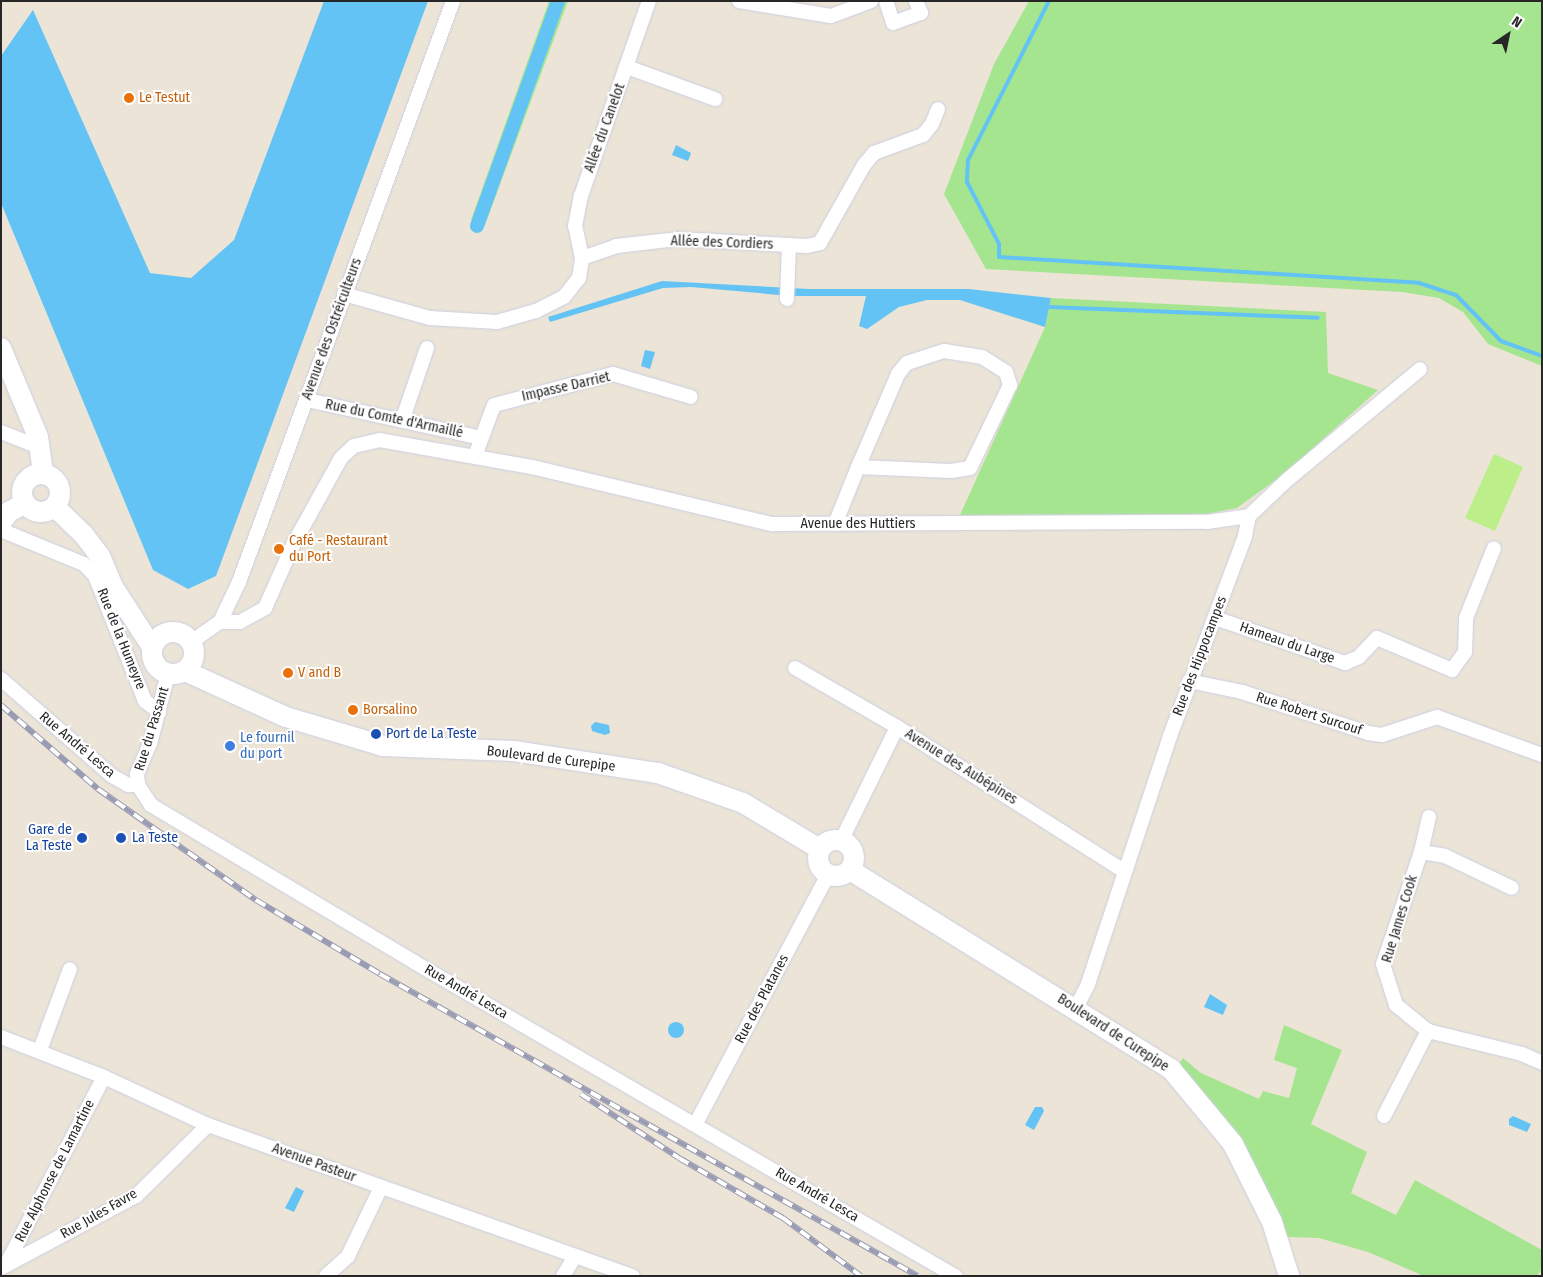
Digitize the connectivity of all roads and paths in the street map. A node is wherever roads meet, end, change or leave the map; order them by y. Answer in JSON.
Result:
{"nodes":[{"id":1,"x":453,"y":1,"type":"edge"},
{"id":2,"x":650,"y":1,"type":"edge"},
{"id":3,"x":740,"y":1,"type":"edge"},
{"id":4,"x":872,"y":1,"type":"edge"},
{"id":5,"x":886,"y":1,"type":"edge"},
{"id":6,"x":916,"y":1,"type":"edge"},
{"id":7,"x":627,"y":66,"type":"junction"},
{"id":8,"x":715,"y":99,"type":"dead end"},
{"id":9,"x":938,"y":109,"type":"dead end"},
{"id":10,"x":788,"y":245,"type":"junction"},
{"id":11,"x":582,"y":258,"type":"junction"},
{"id":12,"x":344,"y":294,"type":"junction"},
{"id":13,"x":787,"y":299,"type":"dead end"},
{"id":14,"x":1,"y":348,"type":"edge"},
{"id":15,"x":427,"y":348,"type":"dead end"},
{"id":16,"x":1420,"y":369,"type":"dead end"},
{"id":17,"x":691,"y":397,"type":"dead end"},
{"id":18,"x":306,"y":400,"type":"junction"},
{"id":19,"x":402,"y":421,"type":"junction"},
{"id":20,"x":2,"y":431,"type":"edge"},
{"id":21,"x":481,"y":438,"type":"junction"},
{"id":22,"x":39,"y":448,"type":"junction"},
{"id":23,"x":475,"y":456,"type":"junction"},
{"id":24,"x":858,"y":467,"type":"junction"},
{"id":25,"x":43,"y":474,"type":"junction"},
{"id":26,"x":25,"y":503,"type":"junction"},
{"id":27,"x":55,"y":507,"type":"junction"},
{"id":28,"x":1249,"y":516,"type":"junction"},
{"id":29,"x":1,"y":523,"type":"edge"},
{"id":30,"x":835,"y":524,"type":"junction"},
{"id":31,"x":1,"y":530,"type":"edge"},
{"id":32,"x":1494,"y":548,"type":"dead end"},
{"id":33,"x":131,"y":614,"type":"junction"},
{"id":34,"x":1215,"y":618,"type":"junction"},
{"id":35,"x":220,"y":622,"type":"junction"},
{"id":36,"x":169,"y":632,"type":"junction"},
{"id":37,"x":152,"y":647,"type":"junction"},
{"id":38,"x":184,"y":661,"type":"junction"},
{"id":39,"x":796,"y":668,"type":"dead end"},
{"id":40,"x":1,"y":679,"type":"edge"},
{"id":41,"x":1189,"y":682,"type":"junction"},
{"id":42,"x":159,"y":712,"type":"junction"},
{"id":43,"x":898,"y":727,"type":"junction"},
{"id":44,"x":1542,"y":755,"type":"edge"},
{"id":45,"x":138,"y":785,"type":"junction"},
{"id":46,"x":1429,"y":817,"type":"dead end"},
{"id":47,"x":840,"y":841,"type":"junction"},
{"id":48,"x":820,"y":850,"type":"junction"},
{"id":49,"x":1421,"y":852,"type":"junction"},
{"id":50,"x":850,"y":870,"type":"junction"},
{"id":51,"x":1124,"y":871,"type":"junction"},
{"id":52,"x":828,"y":875,"type":"junction"},
{"id":53,"x":1512,"y":888,"type":"dead end"},
{"id":54,"x":70,"y":969,"type":"dead end"},
{"id":55,"x":1076,"y":1008,"type":"junction"},
{"id":56,"x":1428,"y":1031,"type":"junction"},
{"id":57,"x":1,"y":1037,"type":"edge"},
{"id":58,"x":40,"y":1050,"type":"junction"},
{"id":59,"x":1542,"y":1063,"type":"edge"},
{"id":60,"x":104,"y":1077,"type":"junction"},
{"id":61,"x":1384,"y":1116,"type":"dead end"},
{"id":62,"x":696,"y":1123,"type":"junction"},
{"id":63,"x":208,"y":1125,"type":"junction"},
{"id":64,"x":381,"y":1187,"type":"junction"},
{"id":65,"x":575,"y":1256,"type":"junction"},
{"id":66,"x":4,"y":1267,"type":"edge"},
{"id":67,"x":326,"y":1276,"type":"edge"},
{"id":68,"x":564,"y":1276,"type":"edge"},
{"id":69,"x":633,"y":1276,"type":"edge"},
{"id":70,"x":955,"y":1276,"type":"edge"},
{"id":71,"x":1289,"y":1276,"type":"edge"}],
"edges":[{"from":1,"to":12,"type":"street","name":"Avenue des Ostréiculteurs"},
{"from":2,"to":7,"type":"street","name":"Allée du Canelot"},
{"from":3,"to":4,"type":"street"},
{"from":5,"to":6,"type":"street"},
{"from":7,"to":8,"type":"street"},
{"from":7,"to":11,"type":"street","name":"Allée du Canelot"},
{"from":9,"to":10,"type":"street","name":"Allée des Cordiers"},
{"from":10,"to":11,"type":"street","name":"Allée des Cordiers"},
{"from":10,"to":13,"type":"street"},
{"from":11,"to":12,"type":"street"},
{"from":12,"to":18,"type":"street","name":"Avenue des Ostréiculteurs"},
{"from":14,"to":22,"type":"main road"},
{"from":15,"to":19,"type":"street"},
{"from":16,"to":28,"type":"street","name":"Rue des Hippocampes"},
{"from":17,"to":21,"type":"street","name":"Impasse Darriet"},
{"from":18,"to":19,"type":"street","name":"Rue du Comte d'Armaillé"},
{"from":18,"to":35,"type":"street","name":"Avenue des Ostréiculteurs"},
{"from":19,"to":21,"type":"street","name":"Rue du Comte d'Armaillé"},
{"from":20,"to":22,"type":"street"},
{"from":21,"to":23,"type":"street","name":"Impasse Darriet"},
{"from":22,"to":25,"type":"main road"},
{"from":23,"to":30,"type":"street","name":"Avenue des Huttiers"},
{"from":23,"to":35,"type":"street","name":"Avenue des Huttiers"},
{"from":24,"to":24,"type":"street"},
{"from":24,"to":30,"type":"street"},
{"from":25,"to":26,"type":"main road"},
{"from":25,"to":27,"type":"main road"},
{"from":26,"to":27,"type":"main road"},
{"from":26,"to":29,"type":"main road"},
{"from":27,"to":33,"type":"main road"},
{"from":28,"to":30,"type":"street","name":"Avenue des Huttiers"},
{"from":28,"to":34,"type":"street","name":"Rue des Hippocampes"},
{"from":31,"to":42,"type":"street","name":"Rue de la Humeyre"},
{"from":32,"to":34,"type":"street","name":"Hameau du Large"},
{"from":33,"to":36,"type":"main road","name":"Boulevard de Curepipe"},
{"from":33,"to":37,"type":"main road"},
{"from":34,"to":41,"type":"street","name":"Rue des Hippocampes"},
{"from":35,"to":38,"type":"street"},
{"from":36,"to":37,"type":"main road"},
{"from":36,"to":38,"type":"main road","name":"Boulevard de Curepipe"},
{"from":37,"to":38,"type":"main road"},
{"from":38,"to":42,"type":"street","name":"Rue du Passant"},
{"from":38,"to":48,"type":"main road","name":"Boulevard de Curepipe"},
{"from":39,"to":43,"type":"street","name":"Avenue des Aubépines"},
{"from":40,"to":45,"type":"street","name":"Rue André Lesca"},
{"from":41,"to":44,"type":"street","name":"Rue Robert Surcouf"},
{"from":41,"to":51,"type":"street","name":"Rue des Hippocampes"},
{"from":42,"to":45,"type":"street","name":"Rue du Passant"},
{"from":43,"to":47,"type":"street"},
{"from":43,"to":51,"type":"street","name":"Avenue des Aubépines"},
{"from":45,"to":62,"type":"street","name":"Rue André Lesca"},
{"from":46,"to":49,"type":"street","name":"Rue James Cook"},
{"from":47,"to":48,"type":"main road"},
{"from":47,"to":50,"type":"main road"},
{"from":48,"to":52,"type":"main road"},
{"from":49,"to":53,"type":"street"},
{"from":49,"to":56,"type":"street","name":"Rue James Cook"},
{"from":50,"to":52,"type":"main road"},
{"from":50,"to":55,"type":"main road","name":"Boulevard de Curepipe"},
{"from":51,"to":55,"type":"street","name":"Rue des Hippocampes"},
{"from":52,"to":62,"type":"street","name":"Rue des Platanes"},
{"from":54,"to":58,"type":"street"},
{"from":55,"to":71,"type":"main road","name":"Boulevard de Curepipe"},
{"from":56,"to":59,"type":"street","name":"Rue James Cook"},
{"from":56,"to":61,"type":"street"},
{"from":57,"to":58,"type":"street","name":"Avenue Pasteur"},
{"from":58,"to":60,"type":"street","name":"Avenue Pasteur"},
{"from":60,"to":63,"type":"street","name":"Avenue Pasteur"},
{"from":60,"to":66,"type":"street","name":"Rue Alphonse de Lamartine"},
{"from":62,"to":70,"type":"street","name":"Rue André Lesca"},
{"from":63,"to":64,"type":"street","name":"Avenue Pasteur"},
{"from":63,"to":66,"type":"street","name":"Rue Jules Favre"},
{"from":64,"to":65,"type":"street","name":"Avenue Pasteur"},
{"from":64,"to":67,"type":"street"},
{"from":65,"to":68,"type":"street"},
{"from":65,"to":69,"type":"street","name":"Avenue Pasteur"}]}
